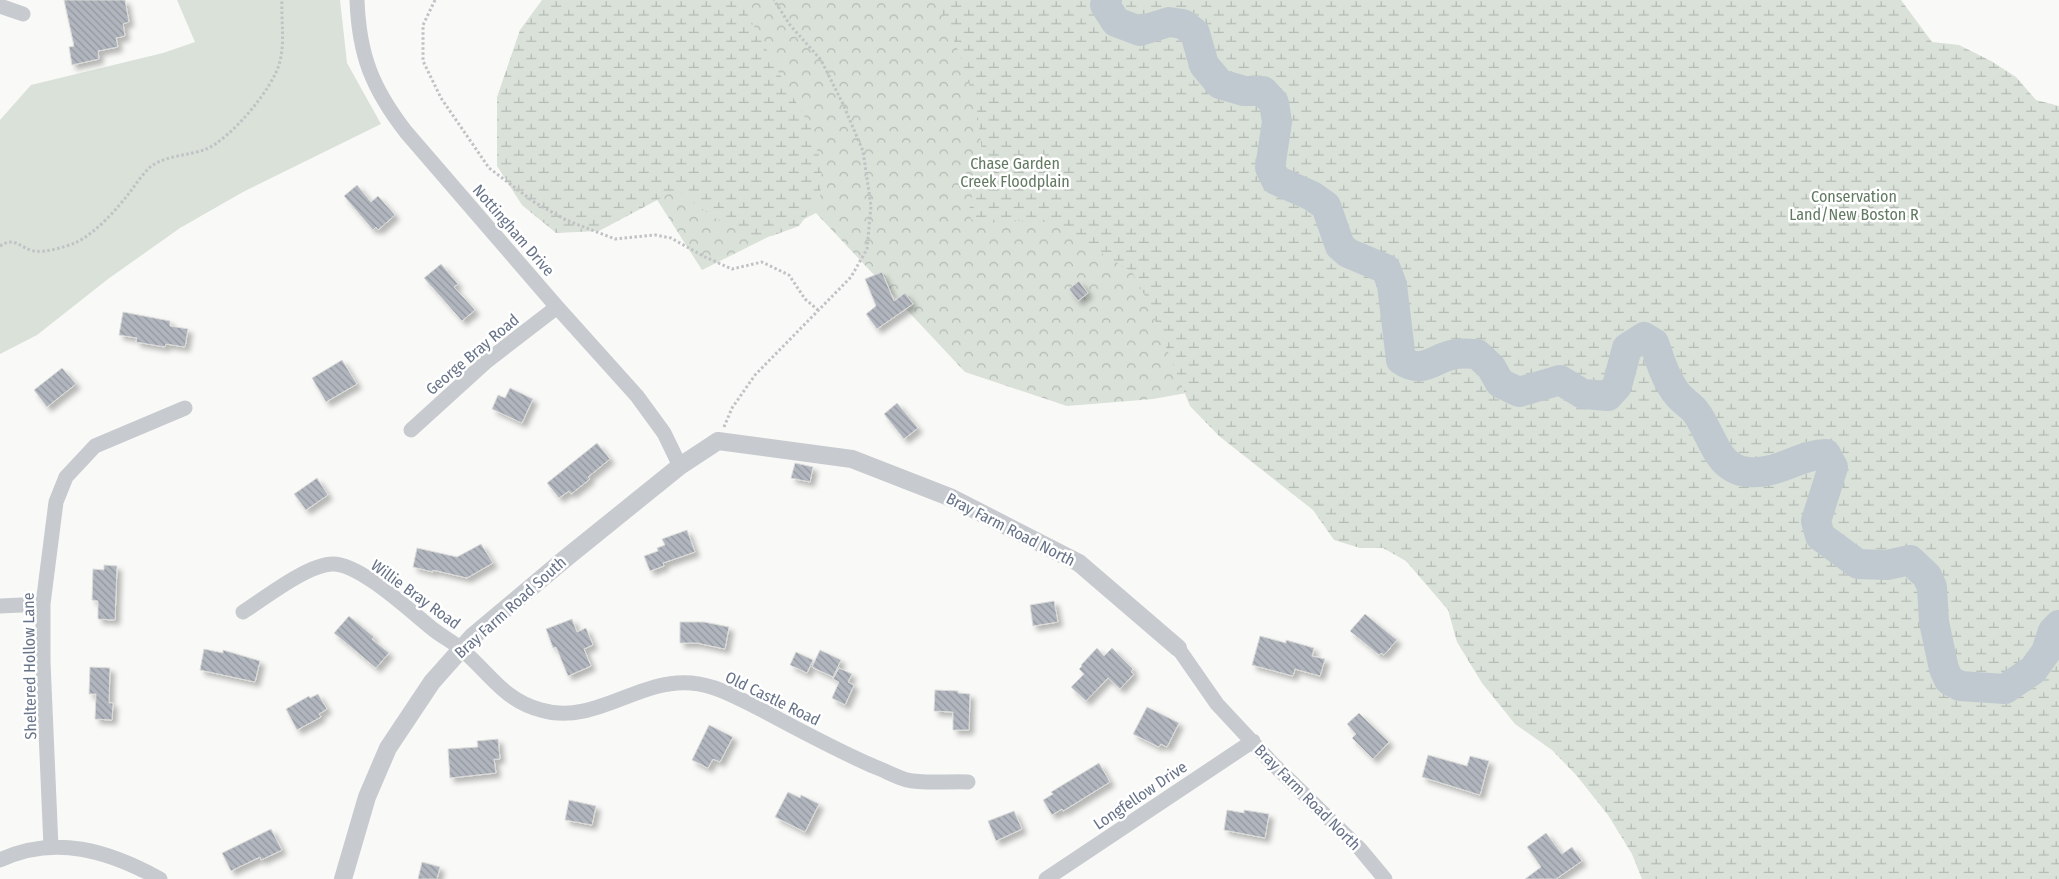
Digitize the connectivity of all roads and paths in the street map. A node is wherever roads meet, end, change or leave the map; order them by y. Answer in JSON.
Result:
{"nodes":[{"id":1,"x":282,"y":0,"type":"edge"},
{"id":2,"x":357,"y":0,"type":"edge"},
{"id":3,"x":435,"y":0,"type":"edge"},
{"id":4,"x":774,"y":0,"type":"edge"},
{"id":5,"x":0,"y":6,"type":"edge"},
{"id":6,"x":23,"y":14,"type":"dead end"},
{"id":7,"x":0,"y":246,"type":"edge"},
{"id":8,"x":557,"y":307,"type":"junction"},
{"id":9,"x":818,"y":310,"type":"junction"},
{"id":10,"x":185,"y":408,"type":"dead end"},
{"id":11,"x":411,"y":430,"type":"dead end"},
{"id":12,"x":718,"y":441,"type":"junction"},
{"id":13,"x":680,"y":466,"type":"junction"},
{"id":14,"x":43,"y":604,"type":"junction"},
{"id":15,"x":0,"y":606,"type":"edge"},
{"id":16,"x":244,"y":612,"type":"dead end"},
{"id":17,"x":1178,"y":648,"type":"joint"},
{"id":18,"x":461,"y":649,"type":"junction"},
{"id":19,"x":1253,"y":741,"type":"junction"},
{"id":20,"x":968,"y":782,"type":"dead end"},
{"id":21,"x":52,"y":847,"type":"junction"},
{"id":22,"x":0,"y":860,"type":"edge"},
{"id":23,"x":160,"y":879,"type":"edge"},
{"id":24,"x":343,"y":879,"type":"edge"},
{"id":25,"x":1046,"y":879,"type":"edge"},
{"id":26,"x":1386,"y":879,"type":"edge"}],
"edges":[{"from":1,"to":7,"type":"path"},
{"from":2,"to":8,"type":"street","name":"Nottingham Drive"},
{"from":3,"to":9,"type":"path"},
{"from":4,"to":9,"type":"path"},
{"from":5,"to":6,"type":"street"},
{"from":8,"to":11,"type":"street","name":"George Bray Road"},
{"from":8,"to":13,"type":"street","name":"Nottingham Drive"},
{"from":9,"to":12,"type":"path"},
{"from":10,"to":14,"type":"street","name":"Sheltered Hollow Lane"},
{"from":12,"to":13,"type":"street","name":"Bray Farm Road South"},
{"from":12,"to":17,"type":"street","name":"Bray Farm Road North"},
{"from":13,"to":18,"type":"street","name":"Bray Farm Road South"},
{"from":14,"to":15,"type":"street"},
{"from":14,"to":21,"type":"street","name":"Sheltered Hollow Lane"},
{"from":16,"to":18,"type":"street","name":"Willie Bray Road"},
{"from":17,"to":19,"type":"street","name":"Bray Farm Road North"},
{"from":18,"to":20,"type":"street","name":"Old Castle Road"},
{"from":18,"to":24,"type":"street","name":"Bray Farm Road South"},
{"from":19,"to":25,"type":"street","name":"Longfellow Drive"},
{"from":19,"to":26,"type":"street","name":"Bray Farm Road North"},
{"from":21,"to":22,"type":"street"},
{"from":21,"to":23,"type":"street"}]}
